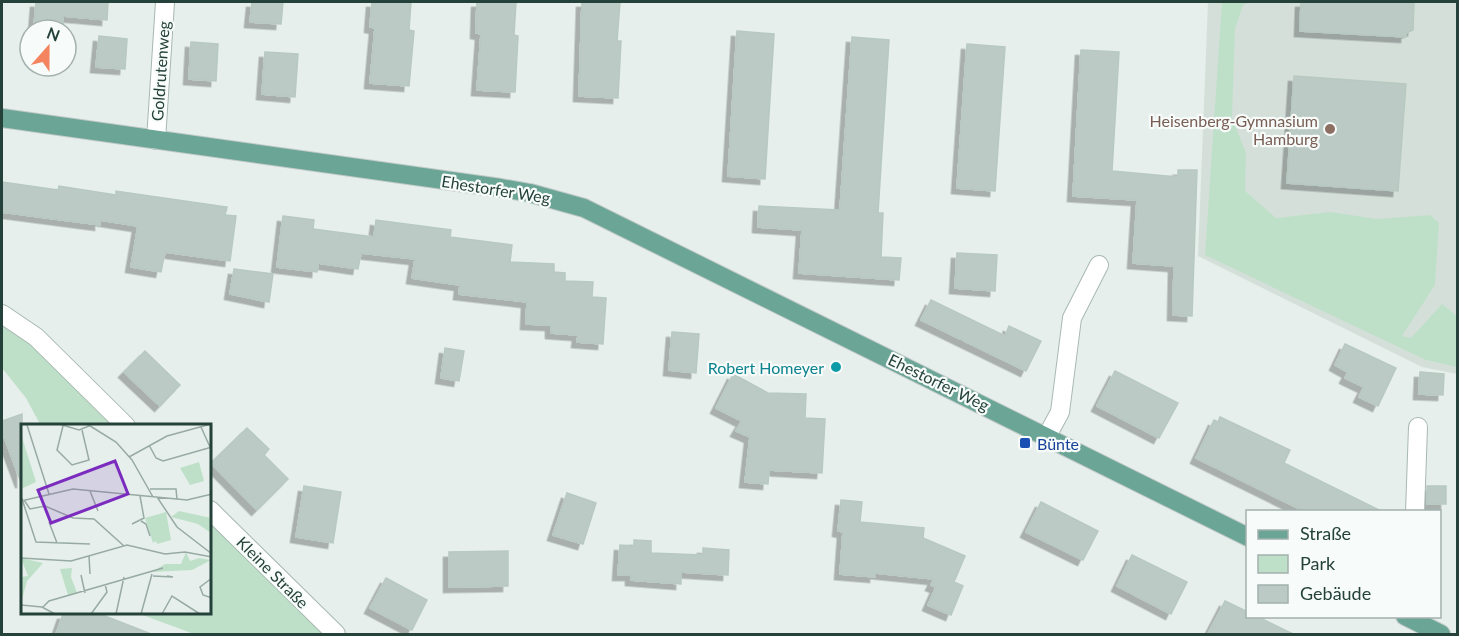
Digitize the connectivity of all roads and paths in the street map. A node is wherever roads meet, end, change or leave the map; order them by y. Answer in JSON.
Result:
{"nodes":[{"id":1,"x":165,"y":2,"type":"edge"},
{"id":2,"x":2,"y":118,"type":"edge"},
{"id":3,"x":156,"y":140,"type":"junction"},
{"id":4,"x":1099,"y":265,"type":"dead end"},
{"id":5,"x":2,"y":314,"type":"edge"},
{"id":6,"x":124,"y":424,"type":"edge"},
{"id":7,"x":1418,"y":427,"type":"dead end"},
{"id":8,"x":1047,"y":436,"type":"junction"},
{"id":9,"x":1415,"y":510,"type":"edge"},
{"id":10,"x":212,"y":512,"type":"edge"},
{"id":11,"x":1246,"y":536,"type":"edge"},
{"id":12,"x":1409,"y":618,"type":"edge"},
{"id":13,"x":336,"y":634,"type":"edge"},
{"id":14,"x":1441,"y":634,"type":"edge"}],
"edges":[{"from":1,"to":3,"type":"street","name":"Goldrutenweg"},
{"from":2,"to":3,"type":"main road","name":"Ehestorfer Weg"},
{"from":3,"to":8,"type":"main road","name":"Ehestorfer Weg"},
{"from":4,"to":8,"type":"street"},
{"from":5,"to":6,"type":"street"},
{"from":7,"to":9,"type":"street"},
{"from":8,"to":11,"type":"main road","name":"Ehestorfer Weg"},
{"from":10,"to":13,"type":"street","name":"Kleine Straße"},
{"from":12,"to":14,"type":"main road"}]}
